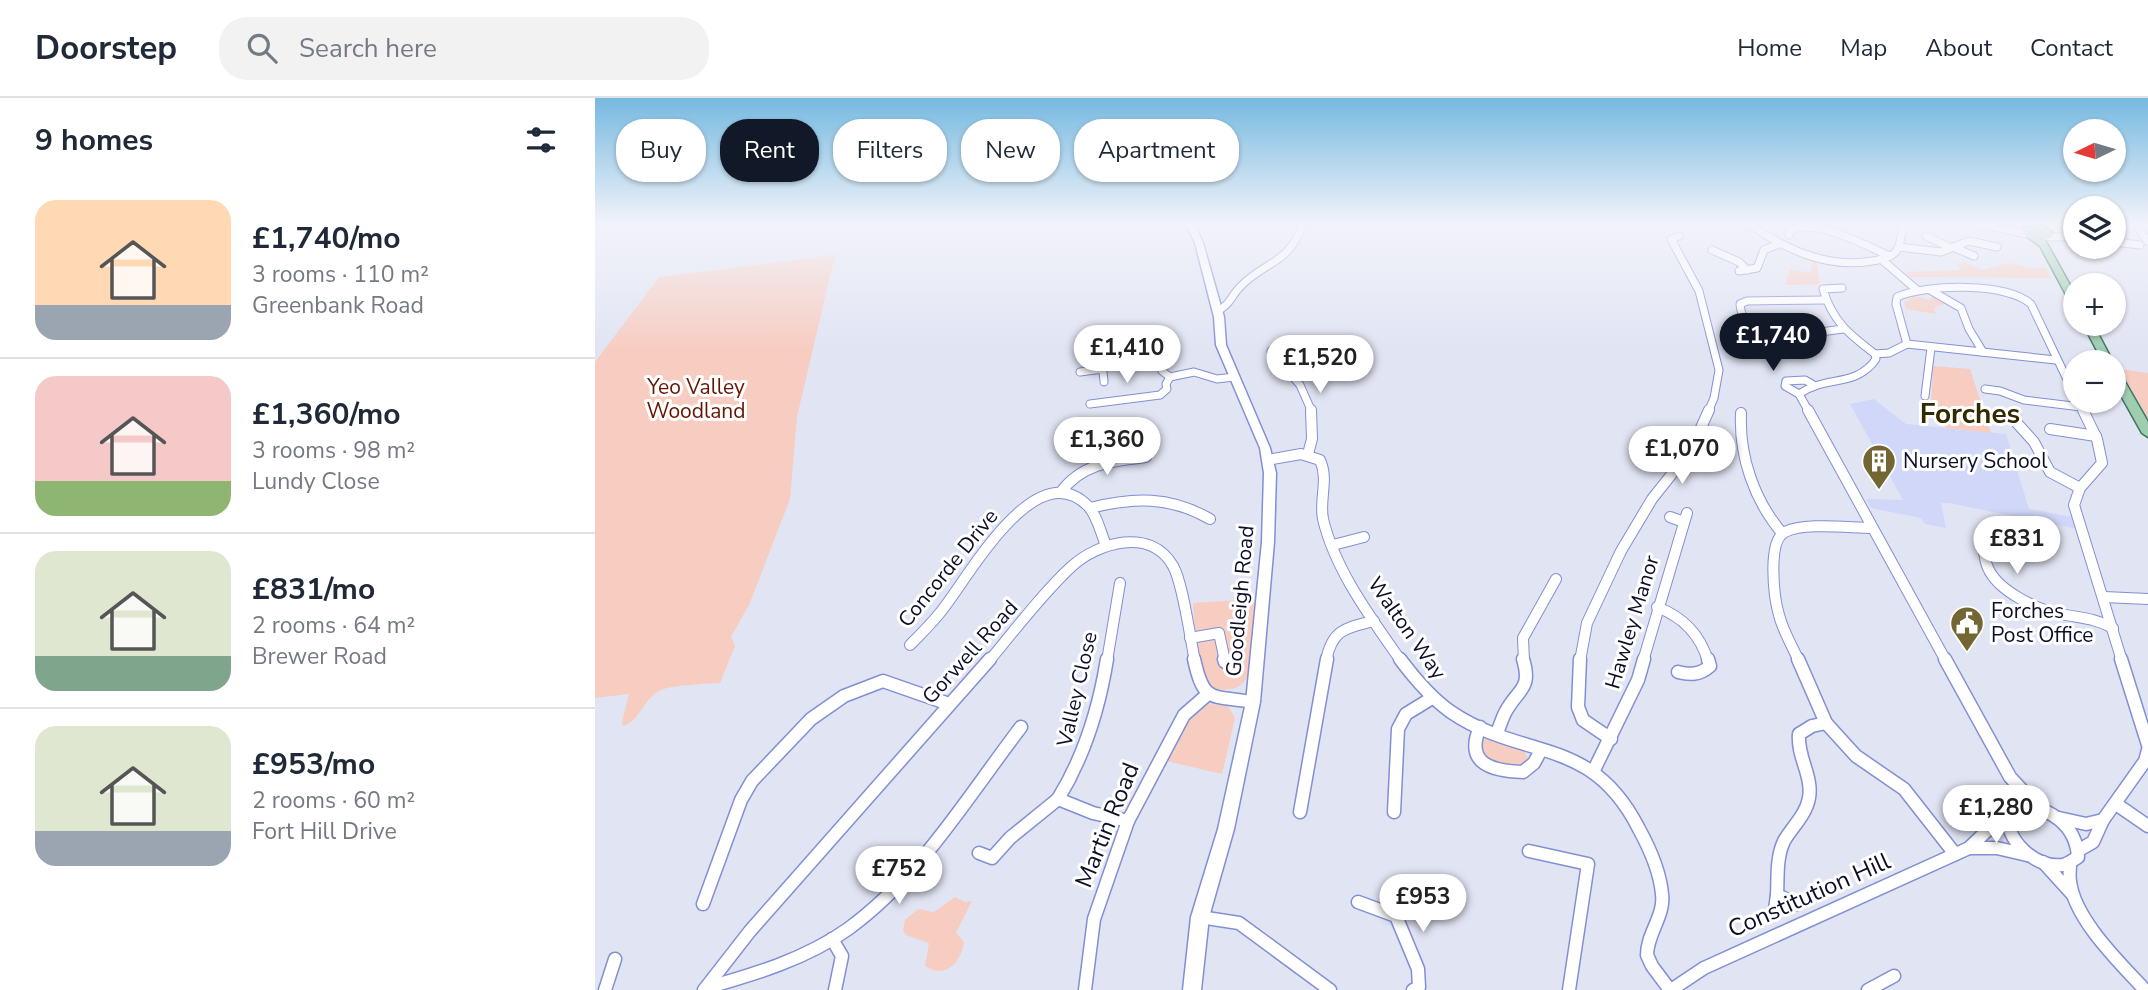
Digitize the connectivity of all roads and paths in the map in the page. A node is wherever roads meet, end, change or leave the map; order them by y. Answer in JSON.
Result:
{"nodes":[{"id":1,"x":1205,"y":266,"type":"edge"},
{"id":2,"x":1273,"y":266,"type":"edge"},
{"id":3,"x":1685,"y":266,"type":"edge"},
{"id":4,"x":1741,"y":266,"type":"edge"},
{"id":5,"x":1758,"y":266,"type":"edge"},
{"id":6,"x":1889,"y":266,"type":"edge"},
{"id":7,"x":1842,"y":288,"type":"dead end"},
{"id":8,"x":1917,"y":290,"type":"junction"},
{"id":9,"x":1930,"y":290,"type":"junction"},
{"id":10,"x":1826,"y":300,"type":"junction"},
{"id":11,"x":1217,"y":311,"type":"junction"},
{"id":12,"x":1843,"y":330,"type":"junction"},
{"id":13,"x":1759,"y":335,"type":"junction"},
{"id":14,"x":1907,"y":344,"type":"junction"},
{"id":15,"x":1750,"y":346,"type":"dead end"},
{"id":16,"x":1931,"y":348,"type":"junction"},
{"id":17,"x":1271,"y":351,"type":"dead end"},
{"id":18,"x":1983,"y":352,"type":"junction"},
{"id":19,"x":1875,"y":354,"type":"junction"},
{"id":20,"x":2056,"y":360,"type":"junction"},
{"id":21,"x":1103,"y":369,"type":"junction"},
{"id":22,"x":1080,"y":372,"type":"dead end"},
{"id":23,"x":2063,"y":373,"type":"edge"},
{"id":24,"x":1170,"y":377,"type":"junction"},
{"id":25,"x":1234,"y":377,"type":"junction"},
{"id":26,"x":1104,"y":382,"type":"dead end"},
{"id":27,"x":1812,"y":384,"type":"junction"},
{"id":28,"x":1985,"y":388,"type":"dead end"},
{"id":29,"x":1799,"y":394,"type":"junction"},
{"id":30,"x":2126,"y":394,"type":"edge"},
{"id":31,"x":1925,"y":396,"type":"dead end"},
{"id":32,"x":2063,"y":402,"type":"edge"},
{"id":33,"x":1090,"y":404,"type":"dead end"},
{"id":34,"x":1741,"y":413,"type":"dead end"},
{"id":35,"x":2015,"y":413,"type":"dead end"},
{"id":36,"x":2084,"y":413,"type":"edge"},
{"id":37,"x":2050,"y":429,"type":"dead end"},
{"id":38,"x":2148,"y":433,"type":"edge"},
{"id":39,"x":2096,"y":436,"type":"junction"},
{"id":40,"x":1308,"y":454,"type":"junction"},
{"id":41,"x":1146,"y":457,"type":"dead end"},
{"id":42,"x":1267,"y":460,"type":"junction"},
{"id":43,"x":2080,"y":488,"type":"junction"},
{"id":44,"x":1061,"y":492,"type":"junction"},
{"id":45,"x":1090,"y":508,"type":"junction"},
{"id":46,"x":1670,"y":517,"type":"dead end"},
{"id":47,"x":1210,"y":519,"type":"dead end"},
{"id":48,"x":1872,"y":528,"type":"junction"},
{"id":49,"x":1782,"y":533,"type":"junction"},
{"id":50,"x":1364,"y":537,"type":"dead end"},
{"id":51,"x":1983,"y":541,"type":"dead end"},
{"id":52,"x":1106,"y":545,"type":"junction"},
{"id":53,"x":1333,"y":545,"type":"junction"},
{"id":54,"x":1556,"y":579,"type":"dead end"},
{"id":55,"x":1120,"y":583,"type":"dead end"},
{"id":56,"x":2105,"y":597,"type":"junction"},
{"id":57,"x":2148,"y":600,"type":"edge"},
{"id":58,"x":1657,"y":607,"type":"junction"},
{"id":59,"x":2108,"y":610,"type":"junction"},
{"id":60,"x":2093,"y":616,"type":"junction"},
{"id":61,"x":1374,"y":621,"type":"junction"},
{"id":62,"x":2113,"y":628,"type":"junction"},
{"id":63,"x":1190,"y":639,"type":"junction"},
{"id":64,"x":910,"y":645,"type":"dead end"},
{"id":65,"x":1225,"y":662,"type":"dead end"},
{"id":66,"x":1678,"y":672,"type":"dead end"},
{"id":67,"x":1208,"y":694,"type":"junction"},
{"id":68,"x":1432,"y":698,"type":"junction"},
{"id":69,"x":1252,"y":702,"type":"junction"},
{"id":70,"x":949,"y":704,"type":"junction"},
{"id":71,"x":1826,"y":723,"type":"junction"},
{"id":72,"x":1021,"y":727,"type":"dead end"},
{"id":73,"x":1481,"y":727,"type":"junction"},
{"id":74,"x":1497,"y":733,"type":"junction"},
{"id":75,"x":1611,"y":739,"type":"junction"},
{"id":76,"x":2148,"y":747,"type":"edge"},
{"id":77,"x":1541,"y":750,"type":"junction"},
{"id":78,"x":1594,"y":770,"type":"junction"},
{"id":79,"x":2010,"y":777,"type":"junction"},
{"id":80,"x":1058,"y":799,"type":"junction"},
{"id":81,"x":2116,"y":804,"type":"junction"},
{"id":82,"x":2038,"y":807,"type":"junction"},
{"id":83,"x":1300,"y":812,"type":"dead end"},
{"id":84,"x":1394,"y":812,"type":"dead end"},
{"id":85,"x":2009,"y":812,"type":"junction"},
{"id":86,"x":2058,"y":817,"type":"junction"},
{"id":87,"x":2103,"y":820,"type":"junction"},
{"id":88,"x":1128,"y":821,"type":"junction"},
{"id":89,"x":2148,"y":826,"type":"edge"},
{"id":90,"x":1969,"y":848,"type":"junction"},
{"id":91,"x":2079,"y":850,"type":"junction"},
{"id":92,"x":1529,"y":852,"type":"dead end"},
{"id":93,"x":979,"y":853,"type":"dead end"},
{"id":94,"x":1955,"y":854,"type":"junction"},
{"id":95,"x":2037,"y":859,"type":"junction"},
{"id":96,"x":2070,"y":864,"type":"junction"},
{"id":97,"x":2076,"y":898,"type":"junction"},
{"id":98,"x":1358,"y":902,"type":"dead end"},
{"id":99,"x":703,"y":904,"type":"dead end"},
{"id":100,"x":1797,"y":904,"type":"dead end"},
{"id":101,"x":1200,"y":917,"type":"junction"},
{"id":102,"x":832,"y":939,"type":"junction"},
{"id":103,"x":615,"y":959,"type":"dead end"},
{"id":104,"x":1894,"y":976,"type":"dead end"},
{"id":105,"x":705,"y":989,"type":"edge"},
{"id":106,"x":605,"y":990,"type":"edge"},
{"id":107,"x":835,"y":990,"type":"edge"},
{"id":108,"x":1085,"y":990,"type":"edge"},
{"id":109,"x":1192,"y":990,"type":"edge"},
{"id":110,"x":1331,"y":990,"type":"edge"},
{"id":111,"x":1413,"y":990,"type":"edge"},
{"id":112,"x":1569,"y":990,"type":"edge"},
{"id":113,"x":1671,"y":990,"type":"edge"},
{"id":114,"x":1868,"y":990,"type":"edge"},
{"id":115,"x":2145,"y":990,"type":"edge"}],
"edges":[{"from":1,"to":11,"type":"street","name":"Goodleigh Road"},
{"from":2,"to":11,"type":"street"},
{"from":3,"to":75,"type":"street"},
{"from":4,"to":5,"type":"street"},
{"from":6,"to":8,"type":"street"},
{"from":7,"to":10,"type":"street"},
{"from":8,"to":9,"type":"street"},
{"from":8,"to":14,"type":"street"},
{"from":9,"to":18,"type":"street"},
{"from":9,"to":20,"type":"street"},
{"from":10,"to":12,"type":"street"},
{"from":10,"to":13,"type":"street"},
{"from":11,"to":25,"type":"street","name":"Goodleigh Road"},
{"from":12,"to":13,"type":"street"},
{"from":12,"to":19,"type":"street"},
{"from":13,"to":15,"type":"street"},
{"from":14,"to":16,"type":"street"},
{"from":14,"to":19,"type":"street"},
{"from":16,"to":18,"type":"street"},
{"from":16,"to":31,"type":"street"},
{"from":17,"to":40,"type":"street"},
{"from":18,"to":20,"type":"street"},
{"from":19,"to":27,"type":"street"},
{"from":20,"to":23,"type":"street"},
{"from":21,"to":22,"type":"street"},
{"from":21,"to":24,"type":"street"},
{"from":21,"to":26,"type":"street"},
{"from":24,"to":25,"type":"street"},
{"from":24,"to":33,"type":"street"},
{"from":25,"to":42,"type":"street","name":"Goodleigh Road"},
{"from":27,"to":29,"type":"street"},
{"from":27,"to":29,"type":"street"},
{"from":28,"to":32,"type":"street"},
{"from":29,"to":48,"type":"street"},
{"from":30,"to":38,"type":"main road"},
{"from":34,"to":49,"type":"street"},
{"from":35,"to":43,"type":"street"},
{"from":36,"to":39,"type":"street"},
{"from":37,"to":39,"type":"street"},
{"from":39,"to":43,"type":"street"},
{"from":40,"to":42,"type":"street"},
{"from":40,"to":53,"type":"street","name":"Walton Way"},
{"from":41,"to":44,"type":"street"},
{"from":42,"to":69,"type":"street","name":"Goodleigh Road"},
{"from":43,"to":56,"type":"street"},
{"from":44,"to":45,"type":"street"},
{"from":44,"to":64,"type":"street","name":"Concorde Drive"},
{"from":45,"to":47,"type":"street"},
{"from":45,"to":52,"type":"street"},
{"from":46,"to":58,"type":"street","name":"Hawley Manor"},
{"from":48,"to":49,"type":"street"},
{"from":48,"to":79,"type":"street"},
{"from":49,"to":71,"type":"street"},
{"from":50,"to":53,"type":"street"},
{"from":51,"to":60,"type":"street"},
{"from":52,"to":63,"type":"street","name":"Gorwell Road"},
{"from":52,"to":70,"type":"street","name":"Gorwell Road"},
{"from":53,"to":61,"type":"street","name":"Walton Way"},
{"from":54,"to":74,"type":"street"},
{"from":55,"to":80,"type":"street","name":"Valley Close"},
{"from":56,"to":57,"type":"street"},
{"from":56,"to":59,"type":"street"},
{"from":58,"to":66,"type":"street"},
{"from":58,"to":75,"type":"street","name":"Hawley Manor"},
{"from":59,"to":60,"type":"street"},
{"from":59,"to":62,"type":"street"},
{"from":60,"to":62,"type":"street"},
{"from":61,"to":68,"type":"street","name":"Walton Way"},
{"from":61,"to":83,"type":"street"},
{"from":62,"to":76,"type":"street"},
{"from":63,"to":65,"type":"street"},
{"from":63,"to":67,"type":"street","name":"Gorwell Road"},
{"from":67,"to":69,"type":"street"},
{"from":67,"to":88,"type":"street","name":"Martin Road"},
{"from":68,"to":73,"type":"street","name":"Walton Way"},
{"from":68,"to":84,"type":"street"},
{"from":69,"to":101,"type":"street","name":"Goodleigh Road"},
{"from":70,"to":99,"type":"street"},
{"from":70,"to":105,"type":"street","name":"Gorwell Road"},
{"from":71,"to":94,"type":"street"},
{"from":71,"to":100,"type":"street"},
{"from":72,"to":102,"type":"street"},
{"from":73,"to":74,"type":"street","name":"Walton Way"},
{"from":73,"to":77,"type":"street"},
{"from":74,"to":77,"type":"street","name":"Walton Way"},
{"from":75,"to":78,"type":"street","name":"Hawley Manor"},
{"from":76,"to":81,"type":"street"},
{"from":77,"to":78,"type":"street","name":"Walton Way"},
{"from":78,"to":113,"type":"street"},
{"from":79,"to":82,"type":"street"},
{"from":79,"to":85,"type":"street"},
{"from":80,"to":88,"type":"street"},
{"from":80,"to":93,"type":"street","name":"Valley Close"},
{"from":81,"to":87,"type":"street"},
{"from":81,"to":89,"type":"street"},
{"from":82,"to":85,"type":"street"},
{"from":82,"to":86,"type":"street"},
{"from":85,"to":90,"type":"street","name":"Constitution Hill"},
{"from":85,"to":95,"type":"street"},
{"from":86,"to":87,"type":"street"},
{"from":86,"to":91,"type":"street"},
{"from":87,"to":91,"type":"street"},
{"from":88,"to":108,"type":"street","name":"Martin Road"},
{"from":90,"to":94,"type":"street","name":"Constitution Hill"},
{"from":90,"to":95,"type":"street","name":"Constitution Hill"},
{"from":91,"to":96,"type":"street"},
{"from":92,"to":112,"type":"street"},
{"from":94,"to":113,"type":"street","name":"Constitution Hill"},
{"from":95,"to":96,"type":"street","name":"Constitution Hill"},
{"from":95,"to":97,"type":"street"},
{"from":96,"to":97,"type":"street"},
{"from":97,"to":115,"type":"street"},
{"from":98,"to":111,"type":"street"},
{"from":101,"to":109,"type":"street","name":"Goodleigh Road"},
{"from":101,"to":110,"type":"street"},
{"from":102,"to":105,"type":"street"},
{"from":102,"to":107,"type":"street"},
{"from":103,"to":106,"type":"street"},
{"from":104,"to":114,"type":"street"}]}
